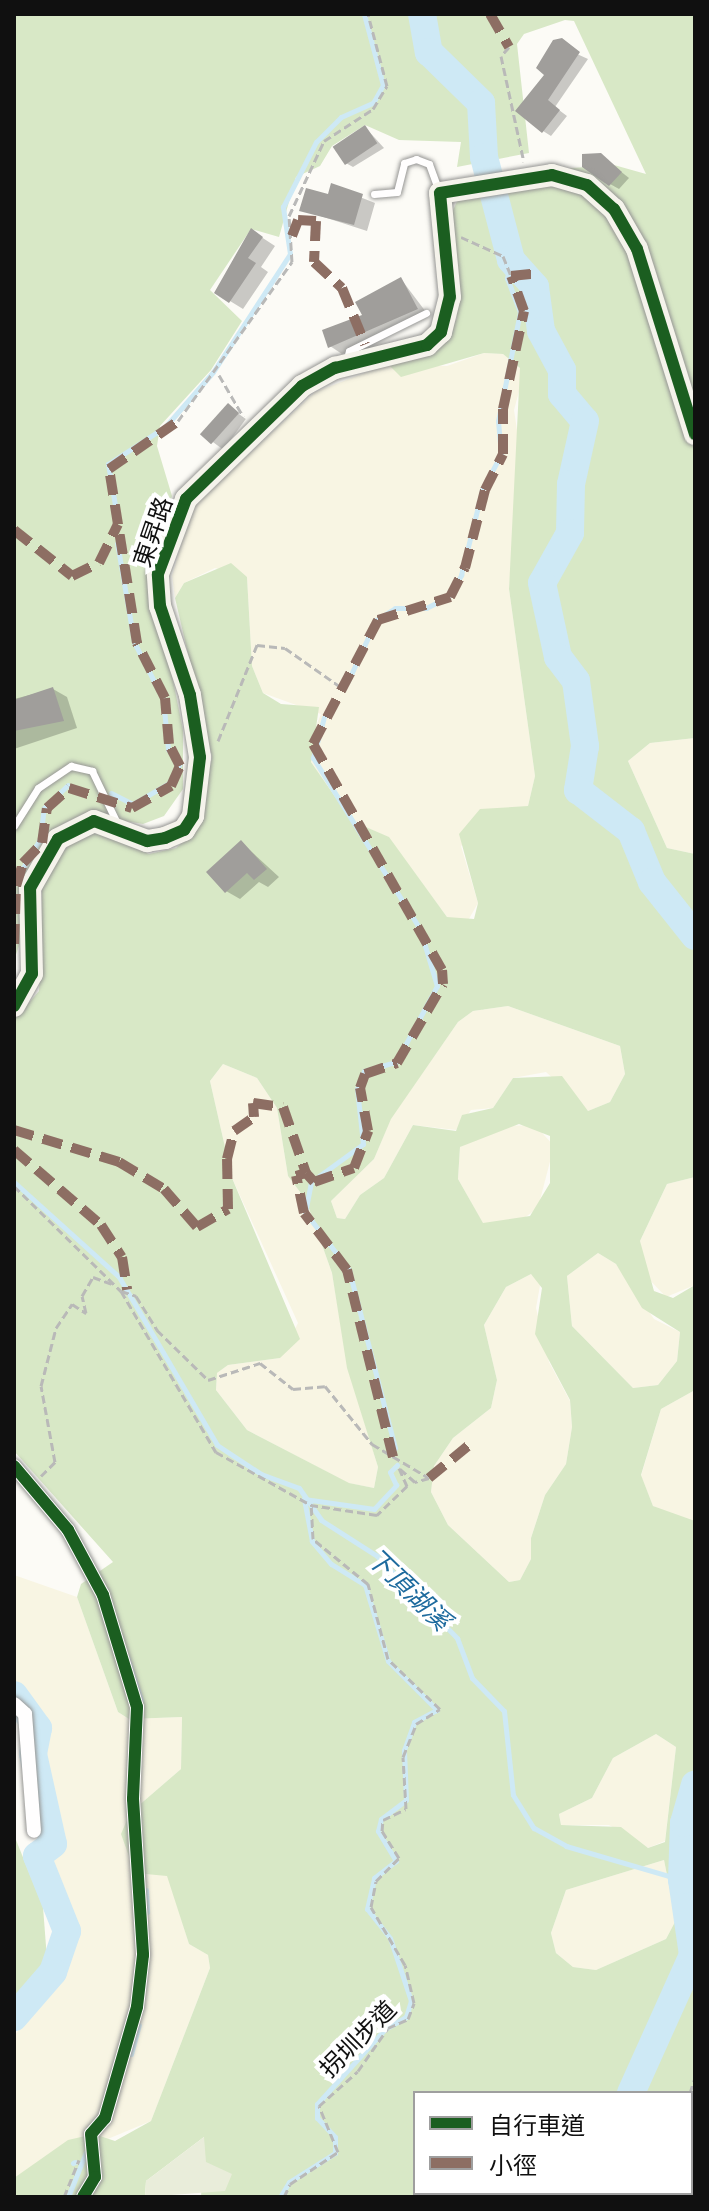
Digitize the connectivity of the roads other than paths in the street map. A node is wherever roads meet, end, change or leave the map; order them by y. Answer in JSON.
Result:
{"nodes":[{"id":1,"x":440,"y":193,"type":"junction"},
{"id":2,"x":374,"y":194,"type":"dead end"},
{"id":3,"x":426,"y":313,"type":"dead end"},
{"id":4,"x":345,"y":364,"type":"junction"},
{"id":5,"x":695,"y":434,"type":"edge"},
{"id":6,"x":14,"y":826,"type":"edge"},
{"id":7,"x":120,"y":828,"type":"junction"},
{"id":8,"x":14,"y":1006,"type":"edge"},
{"id":9,"x":14,"y":1466,"type":"edge"},
{"id":10,"x":14,"y":1704,"type":"edge"},
{"id":11,"x":34,"y":1831,"type":"dead end"},
{"id":12,"x":83,"y":2197,"type":"edge"}],
"edges":[{"from":1,"to":2,"type":"lane"},
{"from":1,"to":4,"type":"street","name":"東昇路"},
{"from":1,"to":5,"type":"street"},
{"from":3,"to":4,"type":"lane"},
{"from":4,"to":7,"type":"street","name":"東昇路"},
{"from":6,"to":7,"type":"lane"},
{"from":7,"to":8,"type":"street","name":"東昇路"},
{"from":9,"to":12,"type":"street"},
{"from":10,"to":11,"type":"street"}]}
